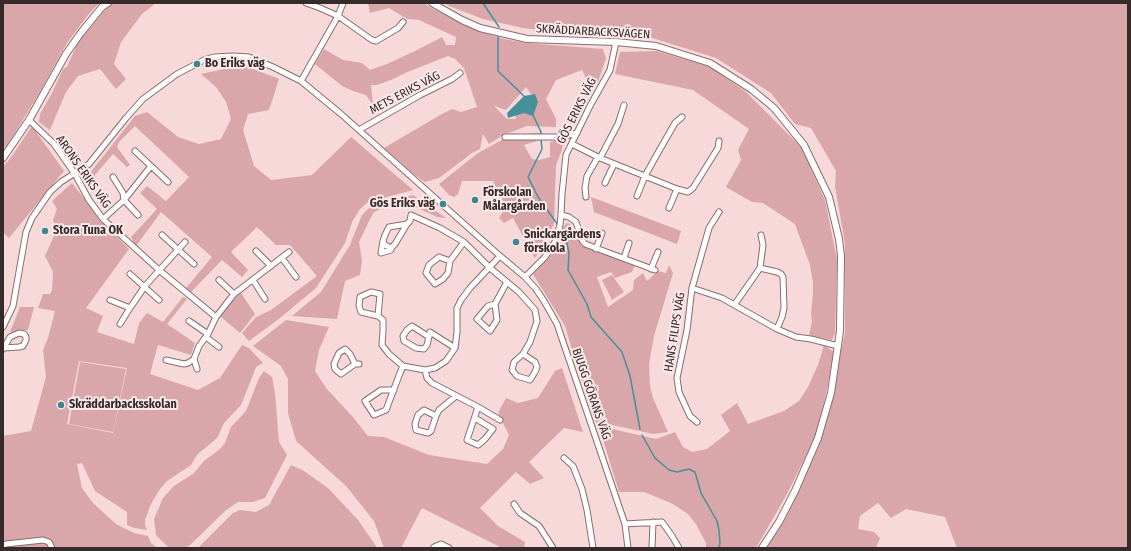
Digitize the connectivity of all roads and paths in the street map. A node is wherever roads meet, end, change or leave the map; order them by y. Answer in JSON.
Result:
{"nodes":[{"id":1,"x":108,"y":3,"type":"edge"},
{"id":2,"x":306,"y":3,"type":"edge"},
{"id":3,"x":343,"y":3,"type":"edge"},
{"id":4,"x":432,"y":3,"type":"edge"},
{"id":5,"x":338,"y":16,"type":"junction"},
{"id":6,"x":403,"y":22,"type":"dead end"},
{"id":7,"x":616,"y":42,"type":"junction"},
{"id":8,"x":460,"y":73,"type":"dead end"},
{"id":9,"x":301,"y":81,"type":"junction"},
{"id":10,"x":624,"y":105,"type":"dead end"},
{"id":11,"x":682,"y":118,"type":"dead end"},
{"id":12,"x":28,"y":120,"type":"junction"},
{"id":13,"x":359,"y":130,"type":"junction"},
{"id":14,"x":577,"y":133,"type":"junction"},
{"id":15,"x":505,"y":137,"type":"dead end"},
{"id":16,"x":719,"y":141,"type":"dead end"},
{"id":17,"x":572,"y":144,"type":"junction"},
{"id":18,"x":135,"y":151,"type":"dead end"},
{"id":19,"x":3,"y":158,"type":"edge"},
{"id":20,"x":599,"y":158,"type":"junction"},
{"id":21,"x":614,"y":164,"type":"junction"},
{"id":22,"x":151,"y":166,"type":"junction"},
{"id":23,"x":75,"y":174,"type":"junction"},
{"id":24,"x":645,"y":176,"type":"junction"},
{"id":25,"x":113,"y":177,"type":"dead end"},
{"id":26,"x":168,"y":182,"type":"dead end"},
{"id":27,"x":605,"y":183,"type":"dead end"},
{"id":28,"x":677,"y":189,"type":"junction"},
{"id":29,"x":586,"y":196,"type":"dead end"},
{"id":30,"x":637,"y":196,"type":"dead end"},
{"id":31,"x":124,"y":200,"type":"junction"},
{"id":32,"x":669,"y":208,"type":"dead end"},
{"id":33,"x":719,"y":212,"type":"dead end"},
{"id":34,"x":138,"y":215,"type":"dead end"},
{"id":35,"x":561,"y":215,"type":"junction"},
{"id":36,"x":103,"y":218,"type":"junction"},
{"id":37,"x":407,"y":224,"type":"junction"},
{"id":38,"x":602,"y":233,"type":"dead end"},
{"id":39,"x":162,"y":235,"type":"dead end"},
{"id":40,"x":761,"y":235,"type":"dead end"},
{"id":41,"x":383,"y":241,"type":"junction"},
{"id":42,"x":185,"y":242,"type":"dead end"},
{"id":43,"x":464,"y":242,"type":"junction"},
{"id":44,"x":630,"y":242,"type":"dead end"},
{"id":45,"x":391,"y":248,"type":"junction"},
{"id":46,"x":178,"y":249,"type":"junction"},
{"id":47,"x":596,"y":249,"type":"junction"},
{"id":48,"x":256,"y":251,"type":"dead end"},
{"id":49,"x":289,"y":252,"type":"dead end"},
{"id":50,"x":658,"y":252,"type":"dead end"},
{"id":51,"x":500,"y":256,"type":"junction"},
{"id":52,"x":282,"y":258,"type":"junction"},
{"id":53,"x":624,"y":258,"type":"junction"},
{"id":54,"x":450,"y":261,"type":"junction"},
{"id":55,"x":194,"y":264,"type":"dead end"},
{"id":56,"x":271,"y":266,"type":"junction"},
{"id":57,"x":490,"y":268,"type":"junction"},
{"id":58,"x":760,"y":268,"type":"junction"},
{"id":59,"x":159,"y":270,"type":"junction"},
{"id":60,"x":130,"y":274,"type":"dead end"},
{"id":61,"x":526,"y":276,"type":"junction"},
{"id":62,"x":296,"y":277,"type":"dead end"},
{"id":63,"x":219,"y":280,"type":"dead end"},
{"id":64,"x":253,"y":280,"type":"junction"},
{"id":65,"x":507,"y":282,"type":"junction"},
{"id":66,"x":145,"y":286,"type":"junction"},
{"id":67,"x":692,"y":288,"type":"junction"},
{"id":68,"x":234,"y":294,"type":"junction"},
{"id":69,"x":265,"y":299,"type":"dead end"},
{"id":70,"x":110,"y":300,"type":"dead end"},
{"id":71,"x":159,"y":300,"type":"dead end"},
{"id":72,"x":495,"y":304,"type":"junction"},
{"id":73,"x":735,"y":304,"type":"junction"},
{"id":74,"x":130,"y":308,"type":"junction"},
{"id":75,"x":378,"y":316,"type":"junction"},
{"id":76,"x":216,"y":317,"type":"junction"},
{"id":77,"x":190,"y":321,"type":"dead end"},
{"id":78,"x":120,"y":324,"type":"dead end"},
{"id":79,"x":3,"y":327,"type":"edge"},
{"id":80,"x":778,"y":329,"type":"junction"},
{"id":81,"x":207,"y":335,"type":"junction"},
{"id":82,"x":429,"y":337,"type":"junction"},
{"id":83,"x":838,"y":346,"type":"junction"},
{"id":84,"x":219,"y":347,"type":"dead end"},
{"id":85,"x":454,"y":348,"type":"junction"},
{"id":86,"x":523,"y":354,"type":"junction"},
{"id":87,"x":194,"y":359,"type":"junction"},
{"id":88,"x":166,"y":360,"type":"dead end"},
{"id":89,"x":357,"y":364,"type":"joint"},
{"id":90,"x":403,"y":366,"type":"junction"},
{"id":91,"x":197,"y":369,"type":"dead end"},
{"id":92,"x":425,"y":370,"type":"junction"},
{"id":93,"x":394,"y":390,"type":"junction"},
{"id":94,"x":456,"y":396,"type":"junction"},
{"id":95,"x":478,"y":407,"type":"junction"},
{"id":96,"x":436,"y":416,"type":"junction"},
{"id":97,"x":475,"y":418,"type":"junction"},
{"id":98,"x":500,"y":420,"type":"dead end"},
{"id":99,"x":696,"y":422,"type":"dead end"},
{"id":100,"x":564,"y":458,"type":"dead end"},
{"id":101,"x":514,"y":504,"type":"dead end"},
{"id":102,"x":653,"y":522,"type":"junction"},
{"id":103,"x":625,"y":524,"type":"junction"},
{"id":104,"x":3,"y":546,"type":"edge"},
{"id":105,"x":434,"y":547,"type":"dead end"},
{"id":106,"x":52,"y":548,"type":"edge"},
{"id":107,"x":449,"y":548,"type":"edge"},
{"id":108,"x":553,"y":548,"type":"edge"},
{"id":109,"x":593,"y":548,"type":"edge"},
{"id":110,"x":628,"y":548,"type":"edge"},
{"id":111,"x":652,"y":548,"type":"edge"},
{"id":112,"x":679,"y":548,"type":"edge"},
{"id":113,"x":762,"y":548,"type":"edge"}],
"edges":[{"from":1,"to":12,"type":"street"},
{"from":2,"to":5,"type":"street"},
{"from":3,"to":5,"type":"street"},
{"from":4,"to":7,"type":"street","name":"SKRÄDDARBACKSVÄGEN"},
{"from":5,"to":6,"type":"street"},
{"from":5,"to":9,"type":"street"},
{"from":7,"to":14,"type":"street","name":"GÖS ERIKS VÄG"},
{"from":7,"to":83,"type":"street","name":"SKRÄDDARBACKSVÄGEN"},
{"from":8,"to":13,"type":"street","name":"METS ERIKS VÄG"},
{"from":9,"to":13,"type":"street"},
{"from":9,"to":23,"type":"street"},
{"from":10,"to":20,"type":"street"},
{"from":11,"to":24,"type":"street"},
{"from":12,"to":19,"type":"street"},
{"from":12,"to":23,"type":"street","name":"ARONS ERIKS VÄG"},
{"from":13,"to":51,"type":"street"},
{"from":14,"to":15,"type":"street"},
{"from":14,"to":17,"type":"street","name":"GÖS ERIKS VÄG"},
{"from":16,"to":28,"type":"street"},
{"from":17,"to":20,"type":"street"},
{"from":17,"to":35,"type":"street","name":"GÖS ERIKS VÄG"},
{"from":18,"to":22,"type":"street"},
{"from":20,"to":21,"type":"street"},
{"from":20,"to":29,"type":"street"},
{"from":21,"to":24,"type":"street"},
{"from":21,"to":27,"type":"street"},
{"from":22,"to":26,"type":"street"},
{"from":22,"to":31,"type":"street","name":"ARONS ERIKS VÄG"},
{"from":23,"to":36,"type":"street","name":"ARONS ERIKS VÄG"},
{"from":23,"to":79,"type":"street"},
{"from":24,"to":28,"type":"street"},
{"from":24,"to":30,"type":"street"},
{"from":25,"to":31,"type":"street","name":"ARONS ERIKS VÄG"},
{"from":28,"to":32,"type":"street"},
{"from":31,"to":34,"type":"street","name":"ARONS ERIKS VÄG"},
{"from":31,"to":36,"type":"street","name":"ARONS ERIKS VÄG"},
{"from":33,"to":67,"type":"street","name":"HANS FILIPS VÄG"},
{"from":35,"to":47,"type":"street"},
{"from":35,"to":61,"type":"street","name":"GÖS ERIKS VÄG"},
{"from":36,"to":59,"type":"street","name":"ARONS ERIKS VÄG"},
{"from":37,"to":41,"type":"street"},
{"from":37,"to":43,"type":"street"},
{"from":37,"to":45,"type":"street"},
{"from":38,"to":47,"type":"street"},
{"from":39,"to":46,"type":"street"},
{"from":40,"to":58,"type":"street"},
{"from":41,"to":45,"type":"street"},
{"from":41,"to":45,"type":"street"},
{"from":42,"to":46,"type":"street"},
{"from":43,"to":54,"type":"street"},
{"from":43,"to":57,"type":"street"},
{"from":44,"to":53,"type":"street"},
{"from":46,"to":55,"type":"street"},
{"from":46,"to":59,"type":"street"},
{"from":47,"to":53,"type":"street"},
{"from":48,"to":56,"type":"street"},
{"from":49,"to":52,"type":"street"},
{"from":50,"to":53,"type":"street"},
{"from":51,"to":57,"type":"street"},
{"from":51,"to":61,"type":"street"},
{"from":52,"to":56,"type":"street"},
{"from":52,"to":62,"type":"street"},
{"from":54,"to":54,"type":"street"},
{"from":56,"to":64,"type":"street"},
{"from":57,"to":65,"type":"street"},
{"from":57,"to":85,"type":"street"},
{"from":58,"to":73,"type":"street"},
{"from":58,"to":80,"type":"street"},
{"from":59,"to":66,"type":"street"},
{"from":59,"to":76,"type":"street","name":"ARONS ERIKS VÄG"},
{"from":60,"to":66,"type":"street"},
{"from":61,"to":103,"type":"street","name":"BJUGG GÖRANS VÄG"},
{"from":63,"to":68,"type":"street"},
{"from":64,"to":68,"type":"street"},
{"from":64,"to":69,"type":"street"},
{"from":65,"to":72,"type":"street"},
{"from":65,"to":86,"type":"street"},
{"from":66,"to":71,"type":"street"},
{"from":66,"to":74,"type":"street"},
{"from":67,"to":73,"type":"street","name":"HANS FILIPS VÄG"},
{"from":67,"to":99,"type":"street","name":"HANS FILIPS VÄG"},
{"from":68,"to":76,"type":"street"},
{"from":70,"to":74,"type":"street"},
{"from":72,"to":72,"type":"street"},
{"from":73,"to":80,"type":"street","name":"HANS FILIPS VÄG"},
{"from":74,"to":78,"type":"street"},
{"from":75,"to":75,"type":"street"},
{"from":75,"to":90,"type":"street"},
{"from":76,"to":81,"type":"street"},
{"from":77,"to":81,"type":"street"},
{"from":80,"to":83,"type":"street","name":"HANS FILIPS VÄG"},
{"from":81,"to":84,"type":"street"},
{"from":81,"to":87,"type":"street"},
{"from":82,"to":82,"type":"street"},
{"from":82,"to":85,"type":"street"},
{"from":83,"to":113,"type":"street","name":"SKRÄDDARBACKSVÄGEN"},
{"from":85,"to":92,"type":"street"},
{"from":86,"to":86,"type":"street"},
{"from":87,"to":88,"type":"street"},
{"from":87,"to":91,"type":"street"},
{"from":89,"to":89,"type":"street"},
{"from":90,"to":92,"type":"street"},
{"from":90,"to":93,"type":"street"},
{"from":92,"to":94,"type":"street"},
{"from":93,"to":93,"type":"street"},
{"from":94,"to":95,"type":"street"},
{"from":94,"to":96,"type":"street"},
{"from":95,"to":97,"type":"street"},
{"from":95,"to":98,"type":"street"},
{"from":96,"to":96,"type":"street"},
{"from":97,"to":97,"type":"street"},
{"from":100,"to":109,"type":"street"},
{"from":101,"to":108,"type":"street"},
{"from":102,"to":103,"type":"street"},
{"from":102,"to":111,"type":"street"},
{"from":102,"to":112,"type":"street"},
{"from":103,"to":110,"type":"street","name":"BJUGG GÖRANS VÄG"},
{"from":104,"to":106,"type":"street"},
{"from":105,"to":107,"type":"street"}]}
